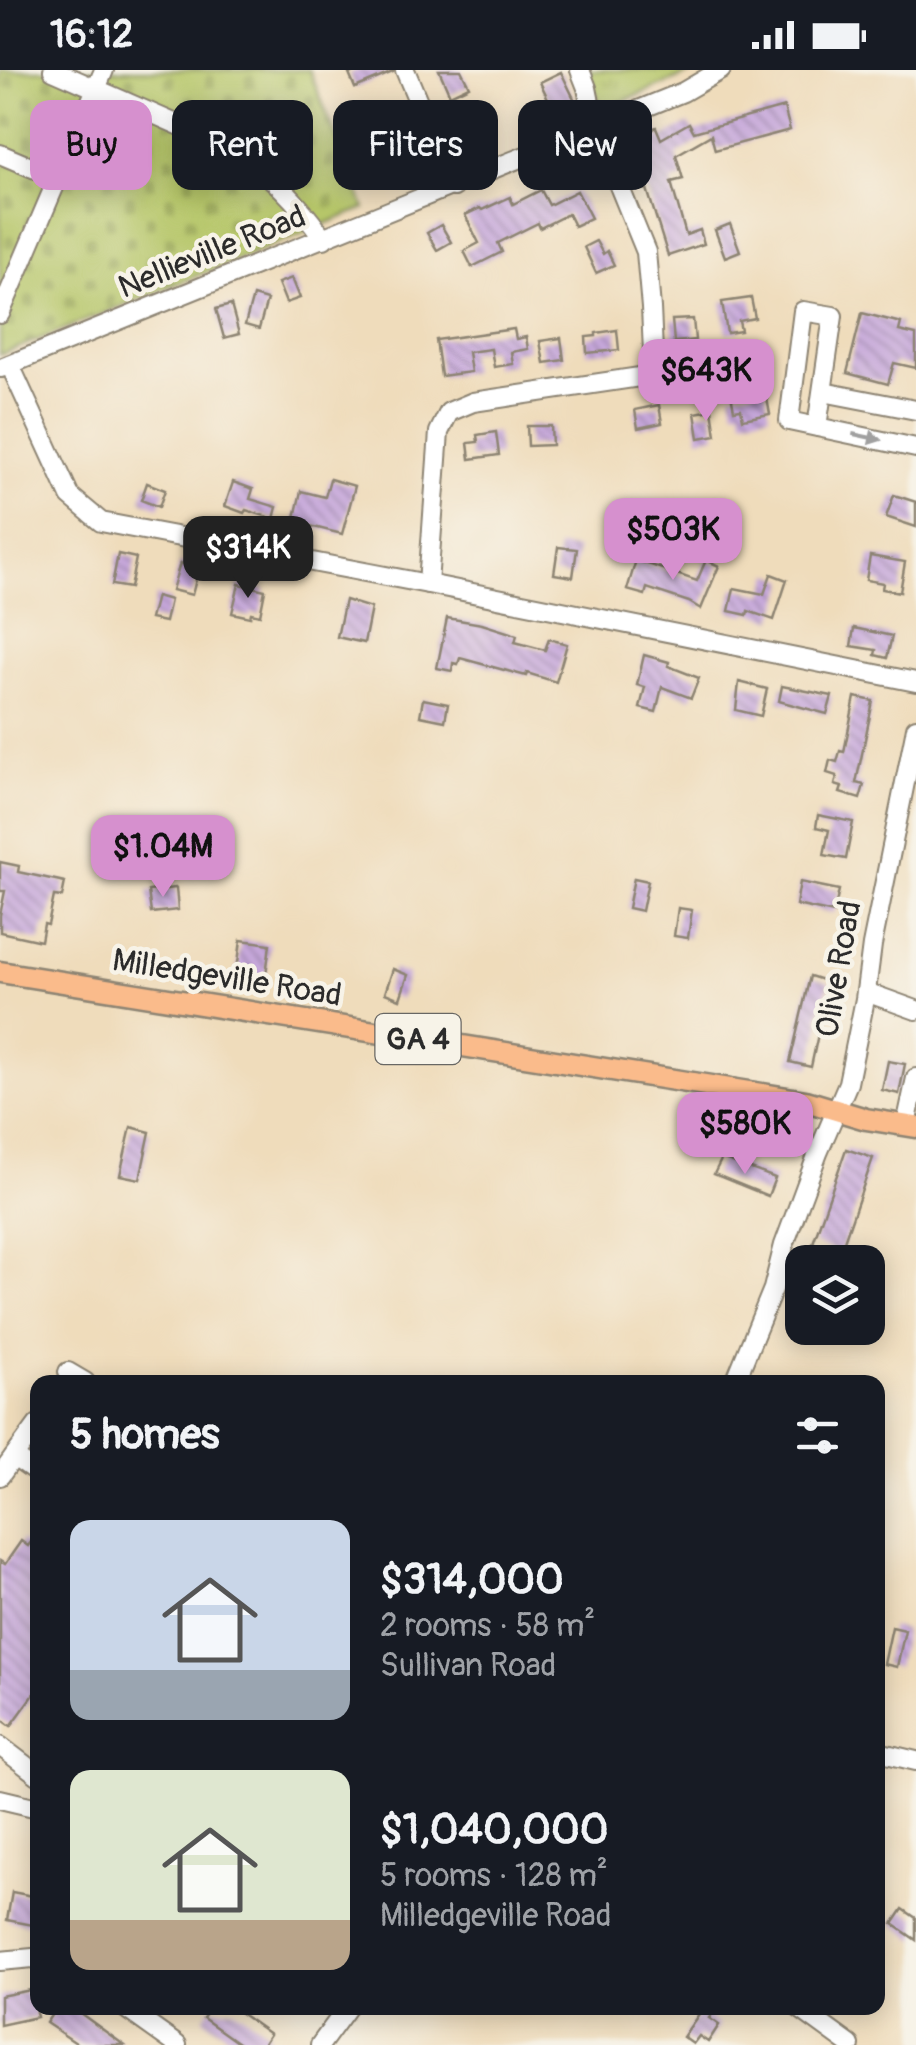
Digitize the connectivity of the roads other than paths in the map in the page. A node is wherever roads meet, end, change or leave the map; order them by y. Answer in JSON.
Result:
{"nodes":[{"id":1,"x":54,"y":70,"type":"edge"},
{"id":2,"x":104,"y":70,"type":"edge"},
{"id":3,"x":405,"y":70,"type":"edge"},
{"id":4,"x":580,"y":70,"type":"edge"},
{"id":5,"x":721,"y":70,"type":"edge"},
{"id":6,"x":97,"y":88,"type":"junction"},
{"id":7,"x":92,"y":100,"type":"edge"},
{"id":8,"x":418,"y":100,"type":"edge"},
{"id":9,"x":590,"y":100,"type":"edge"},
{"id":10,"x":652,"y":105,"type":"edge"},
{"id":11,"x":0,"y":154,"type":"edge"},
{"id":12,"x":30,"y":167,"type":"edge"},
{"id":13,"x":54,"y":190,"type":"edge"},
{"id":14,"x":444,"y":190,"type":"edge"},
{"id":15,"x":621,"y":190,"type":"edge"},
{"id":16,"x":324,"y":239,"type":"junction"},
{"id":17,"x":0,"y":314,"type":"edge"},
{"id":18,"x":752,"y":360,"type":"dead end"},
{"id":19,"x":5,"y":367,"type":"edge"},
{"id":20,"x":654,"y":374,"type":"junction"},
{"id":21,"x":823,"y":392,"type":"junction"},
{"id":22,"x":916,"y":410,"type":"edge"},
{"id":23,"x":817,"y":427,"type":"junction"},
{"id":24,"x":916,"y":448,"type":"edge"},
{"id":25,"x":428,"y":584,"type":"junction"},
{"id":26,"x":916,"y":682,"type":"edge"},
{"id":27,"x":916,"y":728,"type":"edge"},
{"id":28,"x":0,"y":972,"type":"edge"},
{"id":29,"x":866,"y":992,"type":"junction"},
{"id":30,"x":916,"y":1010,"type":"edge"},
{"id":31,"x":916,"y":1078,"type":"edge"},
{"id":32,"x":836,"y":1109,"type":"junction"},
{"id":33,"x":911,"y":1126,"type":"edge"},
{"id":34,"x":68,"y":1372,"type":"dead end"},
{"id":35,"x":73,"y":1375,"type":"edge"},
{"id":36,"x":738,"y":1375,"type":"edge"},
{"id":37,"x":30,"y":1435,"type":"edge"},
{"id":38,"x":14,"y":1457,"type":"junction"},
{"id":39,"x":30,"y":1468,"type":"edge"},
{"id":40,"x":0,"y":1476,"type":"edge"},
{"id":41,"x":0,"y":1746,"type":"edge"},
{"id":42,"x":885,"y":1754,"type":"edge"},
{"id":43,"x":916,"y":1761,"type":"edge"},
{"id":44,"x":30,"y":1769,"type":"edge"},
{"id":45,"x":0,"y":1799,"type":"edge"},
{"id":46,"x":30,"y":1806,"type":"edge"},
{"id":47,"x":30,"y":1958,"type":"edge"},
{"id":48,"x":0,"y":1961,"type":"edge"},
{"id":49,"x":135,"y":2015,"type":"edge"},
{"id":50,"x":344,"y":2015,"type":"edge"},
{"id":51,"x":809,"y":2015,"type":"edge"},
{"id":52,"x":326,"y":2043,"type":"edge"},
{"id":53,"x":177,"y":2045,"type":"edge"},
{"id":54,"x":850,"y":2045,"type":"edge"}],
"edges":[{"from":1,"to":6,"type":"street"},
{"from":2,"to":6,"type":"street"},
{"from":3,"to":8,"type":"street"},
{"from":4,"to":9,"type":"street"},
{"from":5,"to":10,"type":"street","name":"Nellieville Road"},
{"from":6,"to":7,"type":"street"},
{"from":6,"to":16,"type":"street"},
{"from":11,"to":12,"type":"street"},
{"from":13,"to":17,"type":"street"},
{"from":14,"to":16,"type":"street","name":"Nellieville Road"},
{"from":15,"to":20,"type":"street"},
{"from":16,"to":19,"type":"street","name":"Nellieville Road"},
{"from":18,"to":20,"type":"street"},
{"from":19,"to":25,"type":"street"},
{"from":20,"to":25,"type":"street"},
{"from":21,"to":22,"type":"street"},
{"from":21,"to":23,"type":"street"},
{"from":21,"to":23,"type":"street"},
{"from":23,"to":24,"type":"street","one_way":true},
{"from":25,"to":26,"type":"street"},
{"from":27,"to":29,"type":"street","name":"Olive Road"},
{"from":28,"to":32,"type":"main road","name":"Milledgeville Road","number":"GA 4"},
{"from":29,"to":30,"type":"street"},
{"from":29,"to":32,"type":"street","name":"Olive Road"},
{"from":31,"to":33,"type":"street"},
{"from":32,"to":33,"type":"main road","name":"Milledgeville Road","number":"GA 4"},
{"from":32,"to":36,"type":"street","name":"Olive Road"},
{"from":34,"to":35,"type":"street"},
{"from":37,"to":38,"type":"street"},
{"from":38,"to":39,"type":"street"},
{"from":38,"to":40,"type":"street"},
{"from":41,"to":44,"type":"street"},
{"from":42,"to":43,"type":"street"},
{"from":45,"to":46,"type":"street"},
{"from":47,"to":48,"type":"street"},
{"from":49,"to":53,"type":"street"},
{"from":50,"to":52,"type":"street"},
{"from":51,"to":54,"type":"street"}]}
